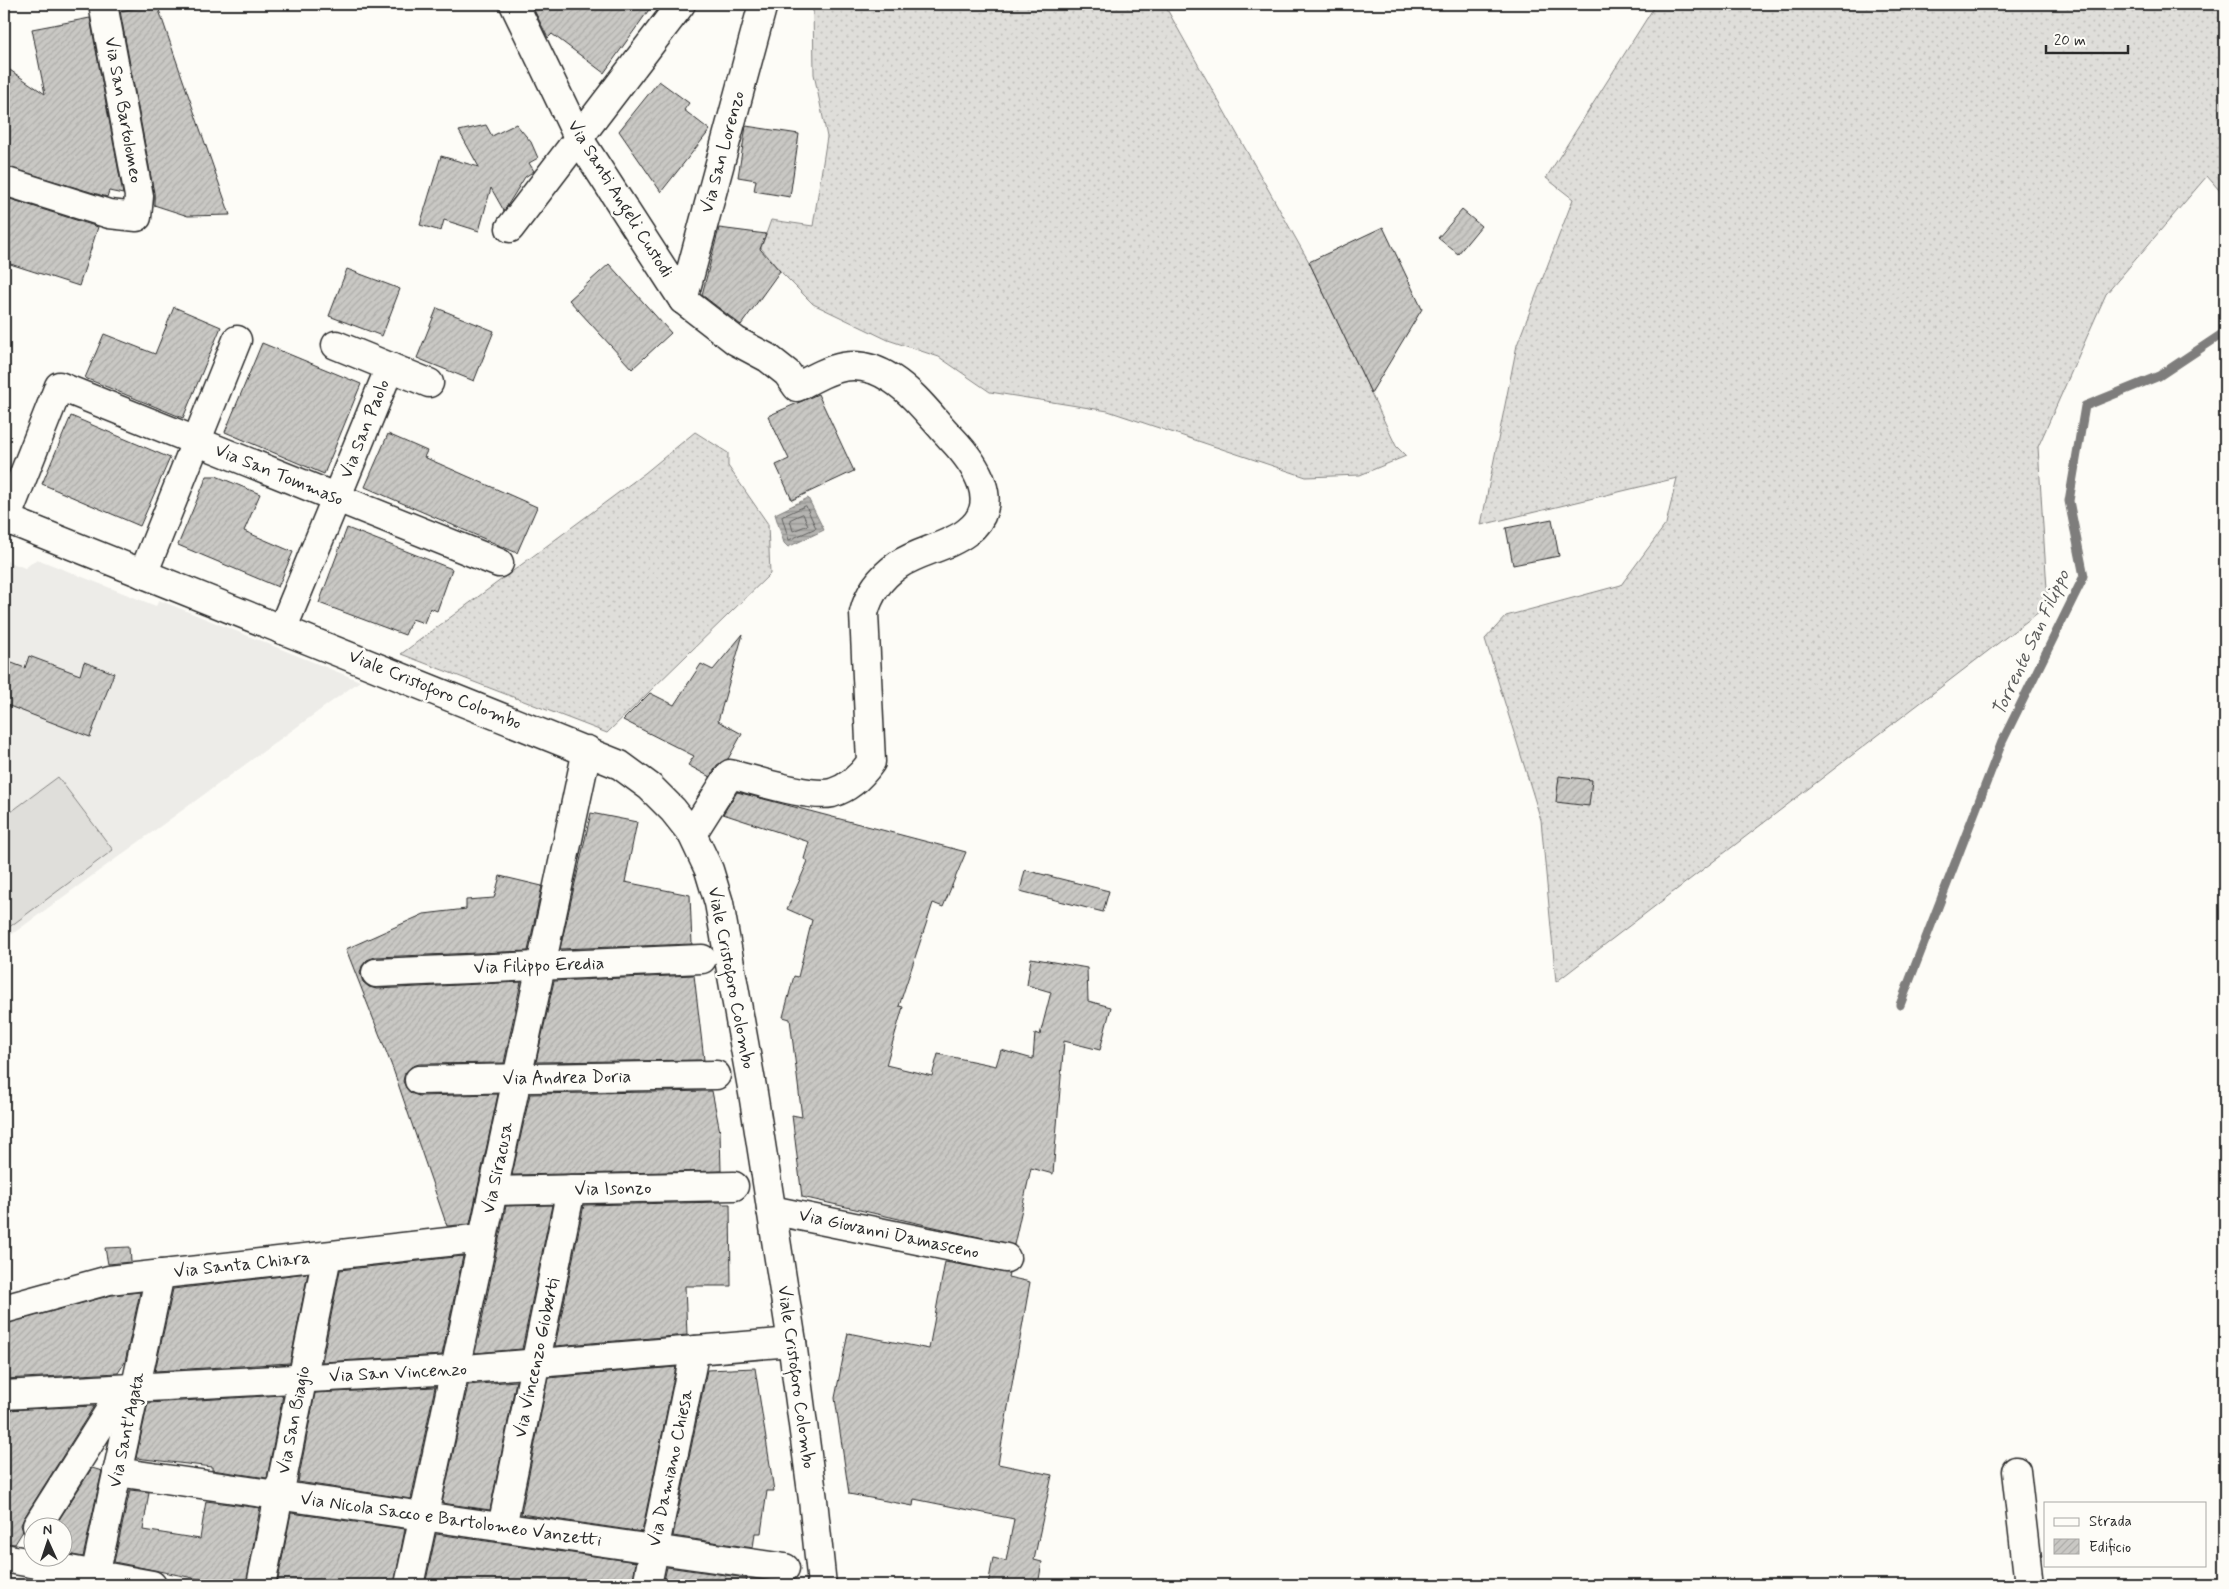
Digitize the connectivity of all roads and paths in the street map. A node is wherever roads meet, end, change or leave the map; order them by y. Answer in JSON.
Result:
{"nodes":[{"id":1,"x":103,"y":4,"type":"edge"},
{"id":2,"x":514,"y":4,"type":"edge"},
{"id":3,"x":681,"y":4,"type":"edge"},
{"id":4,"x":763,"y":4,"type":"edge"},
{"id":5,"x":579,"y":139,"type":"junction"},
{"id":6,"x":4,"y":181,"type":"edge"},
{"id":7,"x":510,"y":228,"type":"dead end"},
{"id":8,"x":683,"y":300,"type":"junction"},
{"id":9,"x":237,"y":340,"type":"dead end"},
{"id":10,"x":336,"y":345,"type":"dead end"},
{"id":11,"x":390,"y":367,"type":"junction"},
{"id":12,"x":429,"y":383,"type":"dead end"},
{"id":13,"x":196,"y":442,"type":"junction"},
{"id":14,"x":336,"y":498,"type":"junction"},
{"id":15,"x":5,"y":518,"type":"edge"},
{"id":16,"x":499,"y":563,"type":"dead end"},
{"id":17,"x":143,"y":574,"type":"junction"},
{"id":18,"x":282,"y":630,"type":"junction"},
{"id":19,"x":587,"y":750,"type":"junction"},
{"id":20,"x":692,"y":834,"type":"junction"},
{"id":21,"x":702,"y":959,"type":"dead end"},
{"id":22,"x":542,"y":966,"type":"junction"},
{"id":23,"x":376,"y":972,"type":"dead end"},
{"id":24,"x":716,"y":1075,"type":"dead end"},
{"id":25,"x":517,"y":1079,"type":"junction"},
{"id":26,"x":419,"y":1080,"type":"dead end"},
{"id":27,"x":734,"y":1186,"type":"dead end"},
{"id":28,"x":571,"y":1190,"type":"junction"},
{"id":29,"x":493,"y":1191,"type":"junction"},
{"id":30,"x":771,"y":1210,"type":"junction"},
{"id":31,"x":483,"y":1238,"type":"junction"},
{"id":32,"x":327,"y":1256,"type":"junction"},
{"id":33,"x":1006,"y":1258,"type":"dead end"},
{"id":34,"x":160,"y":1274,"type":"junction"},
{"id":35,"x":4,"y":1309,"type":"edge"},
{"id":36,"x":792,"y":1342,"type":"junction"},
{"id":37,"x":695,"y":1350,"type":"junction"},
{"id":38,"x":536,"y":1364,"type":"junction"},
{"id":39,"x":454,"y":1370,"type":"junction"},
{"id":40,"x":302,"y":1379,"type":"junction"},
{"id":41,"x":136,"y":1388,"type":"junction"},
{"id":42,"x":4,"y":1395,"type":"edge"},
{"id":43,"x":2016,"y":1471,"type":"dead end"},
{"id":44,"x":118,"y":1472,"type":"junction"},
{"id":45,"x":279,"y":1495,"type":"junction"},
{"id":46,"x":43,"y":1516,"type":"edge"},
{"id":47,"x":424,"y":1516,"type":"junction"},
{"id":48,"x":502,"y":1527,"type":"junction"},
{"id":49,"x":22,"y":1547,"type":"edge"},
{"id":50,"x":654,"y":1549,"type":"junction"},
{"id":51,"x":8,"y":1566,"type":"edge"},
{"id":52,"x":785,"y":1568,"type":"dead end"},
{"id":53,"x":94,"y":1580,"type":"edge"},
{"id":54,"x":152,"y":1585,"type":"edge"},
{"id":55,"x":261,"y":1585,"type":"edge"},
{"id":56,"x":409,"y":1585,"type":"edge"},
{"id":57,"x":647,"y":1585,"type":"edge"},
{"id":58,"x":822,"y":1585,"type":"edge"},
{"id":59,"x":2029,"y":1585,"type":"edge"}],
"edges":[{"from":1,"to":6,"type":"street","name":"Via San Bartolomeo"},
{"from":2,"to":5,"type":"street","name":"Via Santi Angeli Custodi"},
{"from":3,"to":5,"type":"street"},
{"from":4,"to":8,"type":"street","name":"Via San Lorenzo"},
{"from":5,"to":7,"type":"street"},
{"from":5,"to":8,"type":"street","name":"Via Santi Angeli Custodi"},
{"from":8,"to":20,"type":"street","name":"Via Santi Angeli Custodi"},
{"from":9,"to":13,"type":"street"},
{"from":10,"to":11,"type":"street"},
{"from":11,"to":12,"type":"street"},
{"from":11,"to":14,"type":"street","name":"Via San Paolo"},
{"from":13,"to":14,"type":"street","name":"Via San Tommaso"},
{"from":13,"to":15,"type":"street","name":"Via San Tommaso"},
{"from":13,"to":17,"type":"street"},
{"from":14,"to":16,"type":"street","name":"Via San Tommaso"},
{"from":14,"to":18,"type":"street","name":"Via San Paolo"},
{"from":15,"to":17,"type":"street","name":"Viale Cristoforo Colombo"},
{"from":17,"to":18,"type":"street","name":"Viale Cristoforo Colombo"},
{"from":18,"to":19,"type":"street","name":"Viale Cristoforo Colombo"},
{"from":19,"to":20,"type":"street","name":"Viale Cristoforo Colombo"},
{"from":19,"to":22,"type":"street","name":"Via Siracusa"},
{"from":20,"to":30,"type":"street","name":"Viale Cristoforo Colombo"},
{"from":21,"to":22,"type":"street","name":"Via Filippo Eredia"},
{"from":22,"to":23,"type":"street","name":"Via Filippo Eredia"},
{"from":22,"to":25,"type":"street","name":"Via Siracusa"},
{"from":24,"to":25,"type":"street","name":"Via Andrea Doria"},
{"from":25,"to":26,"type":"street","name":"Via Andrea Doria"},
{"from":25,"to":29,"type":"street","name":"Via Siracusa"},
{"from":27,"to":28,"type":"street","name":"Via Isonzo"},
{"from":28,"to":29,"type":"street","name":"Via Isonzo"},
{"from":28,"to":38,"type":"street","name":"Via Vincenzo Gioberti"},
{"from":29,"to":31,"type":"street","name":"Via Siracusa"},
{"from":30,"to":33,"type":"street","name":"Via Giovanni Damasceno"},
{"from":30,"to":36,"type":"street","name":"Viale Cristoforo Colombo"},
{"from":31,"to":32,"type":"street","name":"Via Santa Chiara"},
{"from":31,"to":39,"type":"street","name":"Via Siracusa"},
{"from":32,"to":34,"type":"street","name":"Via Santa Chiara"},
{"from":32,"to":40,"type":"street","name":"Via San Biagio"},
{"from":34,"to":35,"type":"street","name":"Via Santa Chiara"},
{"from":34,"to":41,"type":"street","name":"Via Sant'Agata"},
{"from":36,"to":37,"type":"street","name":"Via San Vincenzo"},
{"from":36,"to":58,"type":"street","name":"Viale Cristoforo Colombo"},
{"from":37,"to":38,"type":"street","name":"Via San Vincenzo"},
{"from":37,"to":50,"type":"street","name":"Via Damiano Chiesa"},
{"from":38,"to":39,"type":"street","name":"Via San Vincenzo"},
{"from":38,"to":48,"type":"street","name":"Via Vincenzo Gioberti"},
{"from":39,"to":40,"type":"street","name":"Via San Vincenzo"},
{"from":39,"to":47,"type":"street","name":"Via Siracusa"},
{"from":40,"to":41,"type":"street","name":"Via San Vincenzo"},
{"from":40,"to":45,"type":"street","name":"Via San Biagio"},
{"from":41,"to":42,"type":"street","name":"Via San Vincenzo"},
{"from":41,"to":44,"type":"street","name":"Via Sant'Agata"},
{"from":41,"to":46,"type":"street"},
{"from":43,"to":59,"type":"street"},
{"from":44,"to":45,"type":"street","name":"Via Nicola Sacco e Bartolomeo Vanzetti"},
{"from":44,"to":53,"type":"street","name":"Via Sant'Agata"},
{"from":45,"to":47,"type":"street","name":"Via Nicola Sacco e Bartolomeo Vanzetti"},
{"from":45,"to":55,"type":"street","name":"Via San Biagio"},
{"from":47,"to":48,"type":"street","name":"Via Nicola Sacco e Bartolomeo Vanzetti"},
{"from":47,"to":56,"type":"street","name":"Via Siracusa"},
{"from":48,"to":50,"type":"street","name":"Via Nicola Sacco e Bartolomeo Vanzetti"},
{"from":49,"to":51,"type":"street"},
{"from":50,"to":52,"type":"street","name":"Via Nicola Sacco e Bartolomeo Vanzetti"},
{"from":50,"to":57,"type":"street","name":"Via Damiano Chiesa"},
{"from":51,"to":53,"type":"street"},
{"from":53,"to":54,"type":"street"}]}
